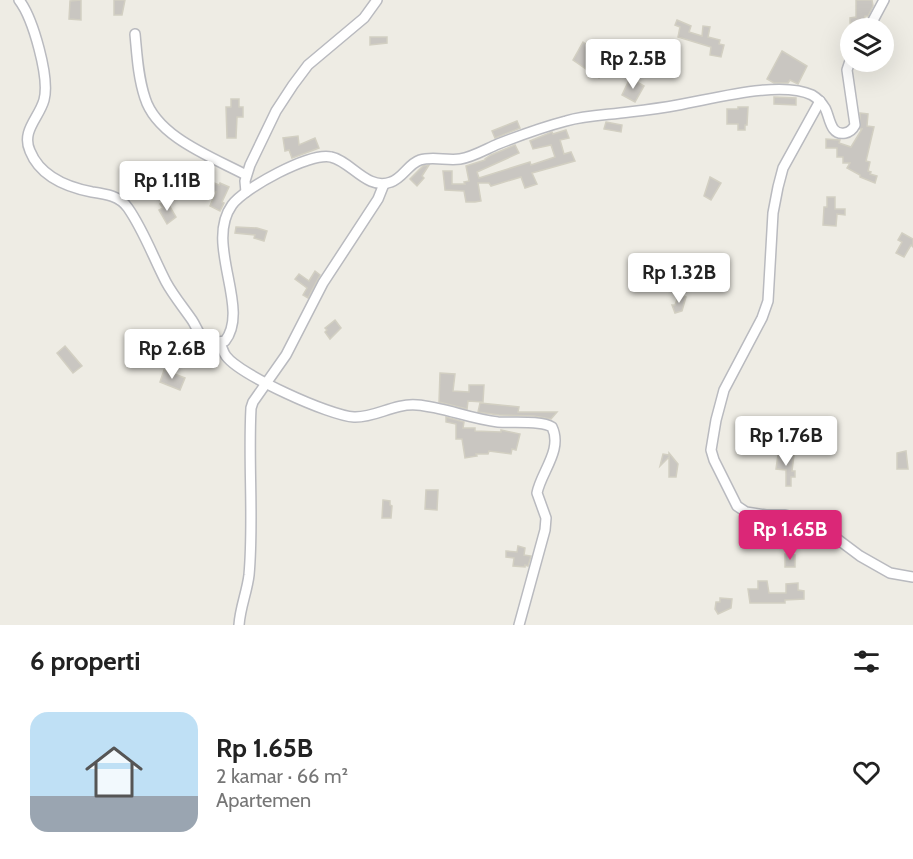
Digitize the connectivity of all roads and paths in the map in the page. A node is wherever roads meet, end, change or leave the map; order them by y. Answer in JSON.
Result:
{"nodes":[{"id":1,"x":19,"y":0,"type":"edge"},
{"id":2,"x":377,"y":0,"type":"edge"},
{"id":3,"x":884,"y":0,"type":"edge"},
{"id":4,"x":874,"y":18,"type":"edge"},
{"id":5,"x":135,"y":34,"type":"dead end"},
{"id":6,"x":847,"y":72,"type":"edge"},
{"id":7,"x":820,"y":101,"type":"junction"},
{"id":8,"x":246,"y":175,"type":"junction"},
{"id":9,"x":384,"y":184,"type":"junction"},
{"id":10,"x":246,"y":192,"type":"junction"},
{"id":11,"x":220,"y":343,"type":"junction"},
{"id":12,"x":266,"y":383,"type":"junction"},
{"id":13,"x":913,"y":577,"type":"edge"},
{"id":14,"x":239,"y":625,"type":"edge"},
{"id":15,"x":519,"y":625,"type":"edge"}],
"edges":[{"from":1,"to":11,"type":"street"},
{"from":2,"to":8,"type":"street"},
{"from":3,"to":4,"type":"street"},
{"from":5,"to":8,"type":"street"},
{"from":6,"to":7,"type":"street"},
{"from":7,"to":9,"type":"street"},
{"from":7,"to":13,"type":"street"},
{"from":8,"to":10,"type":"street"},
{"from":9,"to":10,"type":"street"},
{"from":9,"to":12,"type":"street"},
{"from":10,"to":11,"type":"street"},
{"from":11,"to":12,"type":"street"},
{"from":12,"to":14,"type":"street"},
{"from":12,"to":15,"type":"street"}]}
